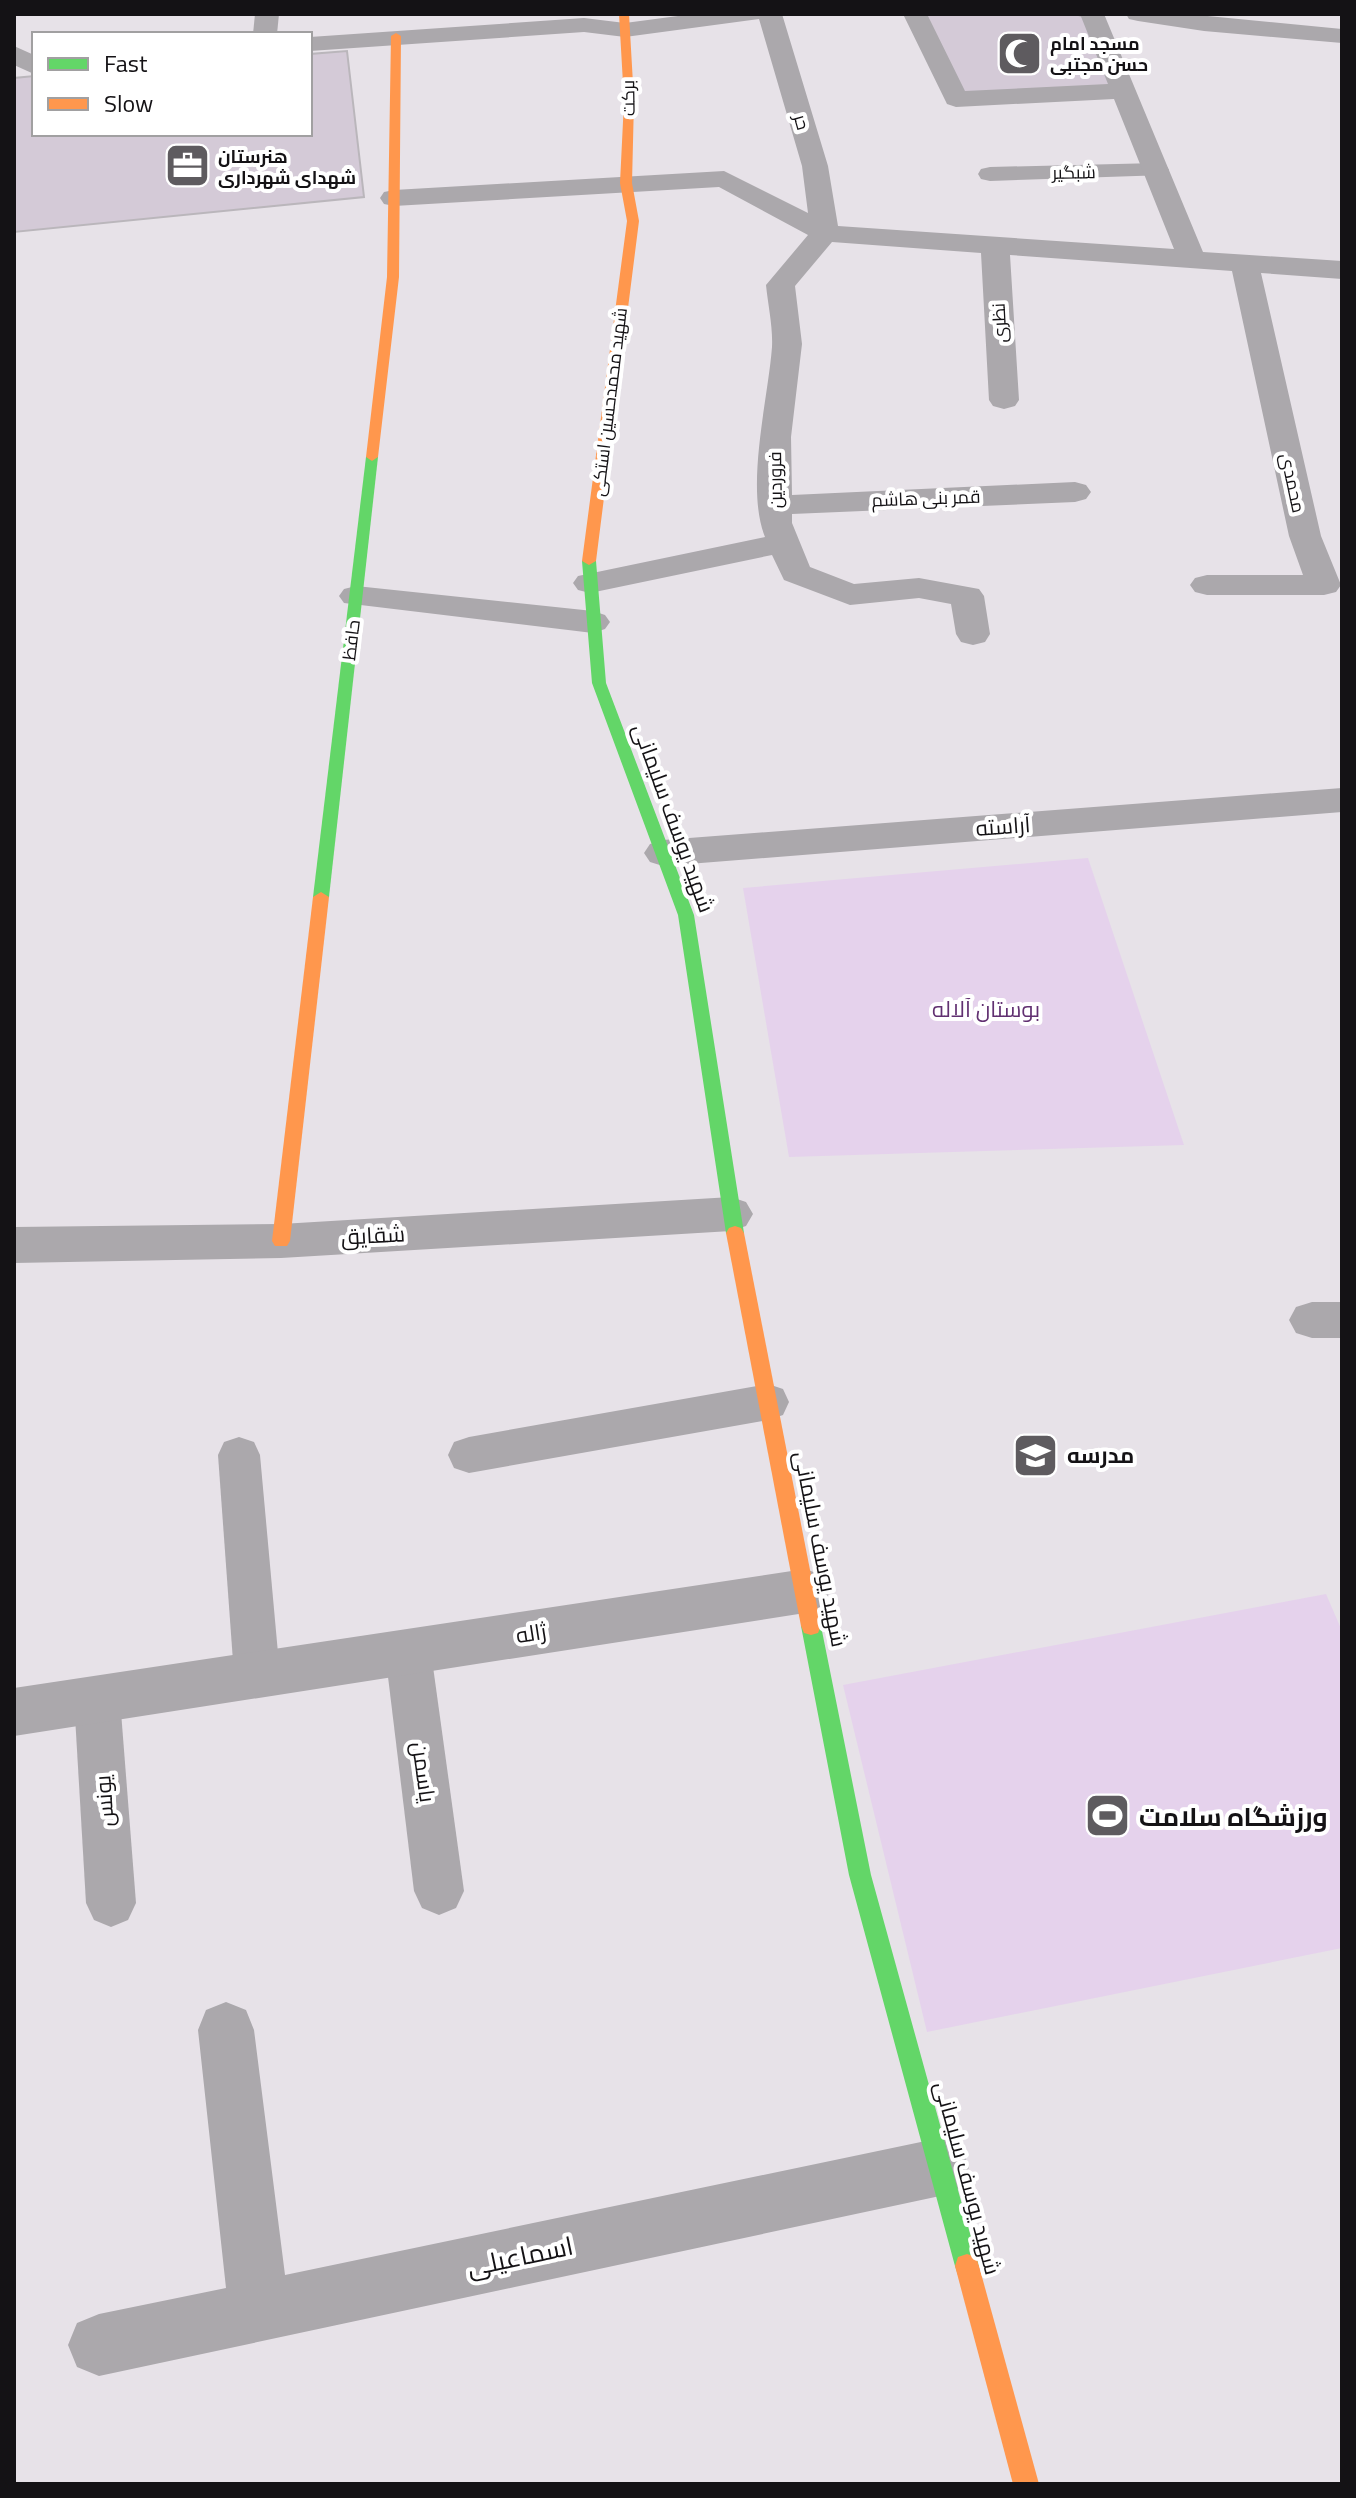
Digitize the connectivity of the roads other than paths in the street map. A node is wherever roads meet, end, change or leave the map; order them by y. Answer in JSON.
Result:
{"nodes":[{"id":1,"x":751,"y":14,"type":"edge"},
{"id":2,"x":770,"y":14,"type":"edge"},
{"id":3,"x":915,"y":14,"type":"edge"},
{"id":4,"x":1092,"y":14,"type":"edge"},
{"id":5,"x":1138,"y":14,"type":"edge"},
{"id":6,"x":1202,"y":19,"type":"edge"},
{"id":7,"x":498,"y":22,"type":"edge"},
{"id":8,"x":624,"y":22,"type":"edge"},
{"id":9,"x":1332,"y":28,"type":"edge"},
{"id":10,"x":396,"y":36,"type":"junction"},
{"id":11,"x":312,"y":44,"type":"edge"},
{"id":12,"x":14,"y":54,"type":"edge"},
{"id":13,"x":32,"y":66,"type":"edge"},
{"id":14,"x":1126,"y":91,"type":"junction"},
{"id":15,"x":1157,"y":170,"type":"junction"},
{"id":16,"x":990,"y":174,"type":"dead end"},
{"id":17,"x":626,"y":183,"type":"junction"},
{"id":18,"x":394,"y":198,"type":"junction"},
{"id":19,"x":825,"y":233,"type":"junction"},
{"id":20,"x":995,"y":246,"type":"junction"},
{"id":21,"x":1193,"y":261,"type":"junction"},
{"id":22,"x":1245,"y":264,"type":"junction"},
{"id":23,"x":1342,"y":270,"type":"edge"},
{"id":24,"x":1004,"y":400,"type":"dead end"},
{"id":25,"x":1075,"y":492,"type":"dead end"},
{"id":26,"x":776,"y":505,"type":"junction"},
{"id":27,"x":784,"y":543,"type":"junction"},
{"id":28,"x":590,"y":583,"type":"junction"},
{"id":29,"x":1207,"y":585,"type":"dead end"},
{"id":30,"x":356,"y":596,"type":"junction"},
{"id":31,"x":593,"y":622,"type":"junction"},
{"id":32,"x":973,"y":634,"type":"dead end"},
{"id":33,"x":1342,"y":800,"type":"edge"},
{"id":34,"x":663,"y":853,"type":"junction"},
{"id":35,"x":731,"y":1214,"type":"junction"},
{"id":36,"x":281,"y":1241,"type":"junction"},
{"id":37,"x":14,"y":1245,"type":"edge"},
{"id":38,"x":768,"y":1402,"type":"junction"},
{"id":39,"x":239,"y":1455,"type":"dead end"},
{"id":40,"x":469,"y":1455,"type":"dead end"},
{"id":41,"x":805,"y":1591,"type":"junction"},
{"id":42,"x":408,"y":1652,"type":"junction"},
{"id":43,"x":257,"y":1675,"type":"junction"},
{"id":44,"x":97,"y":1699,"type":"junction"},
{"id":45,"x":14,"y":1712,"type":"edge"},
{"id":46,"x":439,"y":1891,"type":"dead end"},
{"id":47,"x":111,"y":1903,"type":"dead end"},
{"id":48,"x":226,"y":2030,"type":"dead end"},
{"id":49,"x":940,"y":2167,"type":"junction"},
{"id":50,"x":259,"y":2311,"type":"junction"},
{"id":51,"x":99,"y":2345,"type":"dead end"},
{"id":52,"x":1026,"y":2484,"type":"edge"}],
"edges":[{"from":1,"to":8,"type":"street"},
{"from":2,"to":19,"type":"street","name":"حر"},
{"from":3,"to":14,"type":"street"},
{"from":4,"to":14,"type":"street"},
{"from":5,"to":6,"type":"street"},
{"from":6,"to":9,"type":"street"},
{"from":7,"to":8,"type":"street"},
{"from":7,"to":10,"type":"street"},
{"from":8,"to":17,"type":"street","name":"برکت"},
{"from":10,"to":11,"type":"street"},
{"from":10,"to":18,"type":"street","name":"حافظ"},
{"from":12,"to":13,"type":"street"},
{"from":14,"to":15,"type":"street"},
{"from":15,"to":16,"type":"lane","name":"شبگیر"},
{"from":15,"to":21,"type":"street"},
{"from":17,"to":18,"type":"street"},
{"from":17,"to":19,"type":"street"},
{"from":17,"to":28,"type":"street","name":"شهید محمدحسین استکی"},
{"from":18,"to":30,"type":"street","name":"حافظ"},
{"from":19,"to":20,"type":"street"},
{"from":19,"to":26,"type":"street","name":"فروردین"},
{"from":20,"to":21,"type":"street"},
{"from":20,"to":24,"type":"street","name":"نظری"},
{"from":21,"to":22,"type":"street"},
{"from":22,"to":23,"type":"street"},
{"from":22,"to":29,"type":"street","name":"محمدی"},
{"from":25,"to":26,"type":"street","name":"قمر بنی هاشم"},
{"from":26,"to":27,"type":"street","name":"فروردین"},
{"from":27,"to":28,"type":"street"},
{"from":27,"to":32,"type":"street","name":"فروردین"},
{"from":28,"to":31,"type":"street","name":"شهید محمدحسین استکی"},
{"from":30,"to":31,"type":"street"},
{"from":30,"to":36,"type":"street","name":"حافظ"},
{"from":31,"to":34,"type":"street","name":"شهید یوسف سلیمانی"},
{"from":33,"to":34,"type":"street","name":"آراسته"},
{"from":34,"to":35,"type":"street","name":"شهید یوسف سلیمانی"},
{"from":35,"to":36,"type":"street","name":"شقایق"},
{"from":35,"to":38,"type":"street","name":"شهید یوسف سلیمانی"},
{"from":36,"to":37,"type":"street","name":"شقایق"},
{"from":38,"to":40,"type":"lane"},
{"from":38,"to":41,"type":"street","name":"شهید یوسف سلیمانی"},
{"from":39,"to":43,"type":"lane"},
{"from":41,"to":42,"type":"street","name":"ژاله"},
{"from":41,"to":49,"type":"street","name":"شهید یوسف سلیمانی"},
{"from":42,"to":43,"type":"street","name":"ژاله"},
{"from":42,"to":46,"type":"lane","name":"یاسمن"},
{"from":43,"to":44,"type":"street","name":"ژاله"},
{"from":44,"to":45,"type":"street","name":"ژاله"},
{"from":44,"to":47,"type":"lane","name":"یونس"},
{"from":48,"to":50,"type":"street"},
{"from":49,"to":50,"type":"street","name":"اسماعیلی"},
{"from":49,"to":52,"type":"street","name":"شهید یوسف سلیمانی"},
{"from":50,"to":51,"type":"street","name":"اسماعیلی"}]}
